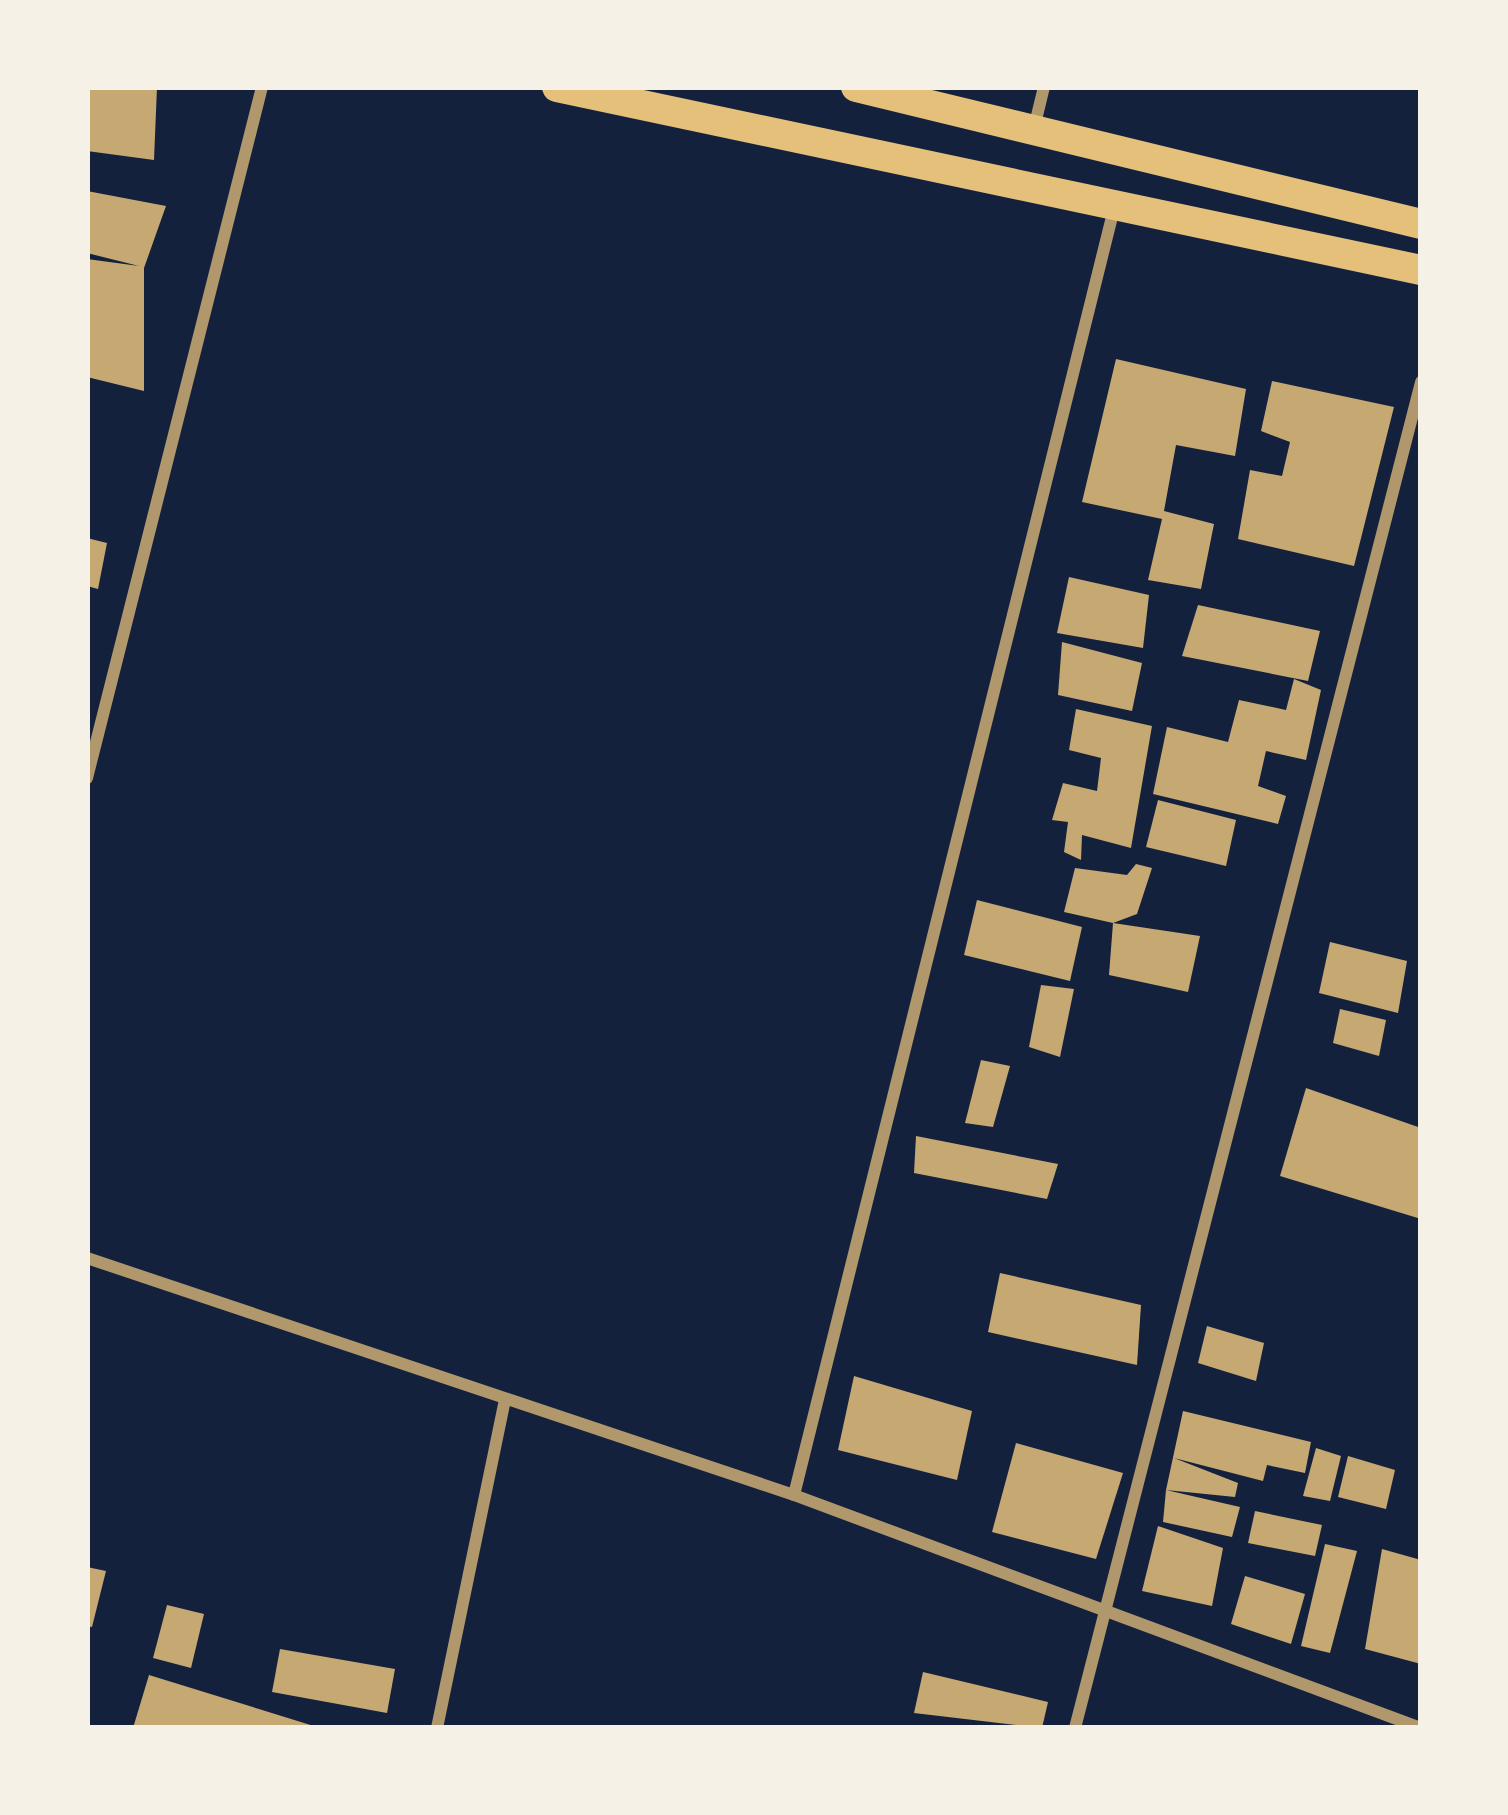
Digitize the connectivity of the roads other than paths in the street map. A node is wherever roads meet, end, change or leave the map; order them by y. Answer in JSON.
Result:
{"nodes":[{"id":1,"x":262,"y":87,"type":"edge"},
{"id":2,"x":557,"y":87,"type":"edge"},
{"id":3,"x":856,"y":87,"type":"edge"},
{"id":4,"x":1044,"y":87,"type":"edge"},
{"id":5,"x":650,"y":96,"type":"edge"},
{"id":6,"x":946,"y":99,"type":"edge"},
{"id":7,"x":1033,"y":135,"type":"junction"},
{"id":8,"x":1116,"y":202,"type":"junction"},
{"id":9,"x":1421,"y":224,"type":"edge"},
{"id":10,"x":1421,"y":270,"type":"edge"},
{"id":11,"x":1421,"y":382,"type":"edge"},
{"id":12,"x":87,"y":778,"type":"edge"},
{"id":13,"x":87,"y":1258,"type":"edge"},
{"id":14,"x":505,"y":1399,"type":"junction"},
{"id":15,"x":794,"y":1495,"type":"junction"},
{"id":16,"x":1104,"y":1615,"type":"junction"},
{"id":17,"x":1421,"y":1727,"type":"edge"},
{"id":18,"x":436,"y":1728,"type":"edge"},
{"id":19,"x":1076,"y":1728,"type":"edge"}],
"edges":[{"from":1,"to":12,"type":"street"},
{"from":2,"to":5,"type":"highway"},
{"from":3,"to":6,"type":"highway"},
{"from":4,"to":7,"type":"street"},
{"from":5,"to":8,"type":"highway"},
{"from":6,"to":7,"type":"highway"},
{"from":7,"to":9,"type":"highway"},
{"from":8,"to":10,"type":"highway"},
{"from":8,"to":15,"type":"street"},
{"from":11,"to":16,"type":"street"},
{"from":13,"to":14,"type":"street"},
{"from":14,"to":15,"type":"street"},
{"from":14,"to":18,"type":"street"},
{"from":15,"to":16,"type":"street"},
{"from":16,"to":17,"type":"street"},
{"from":16,"to":19,"type":"street"}]}
